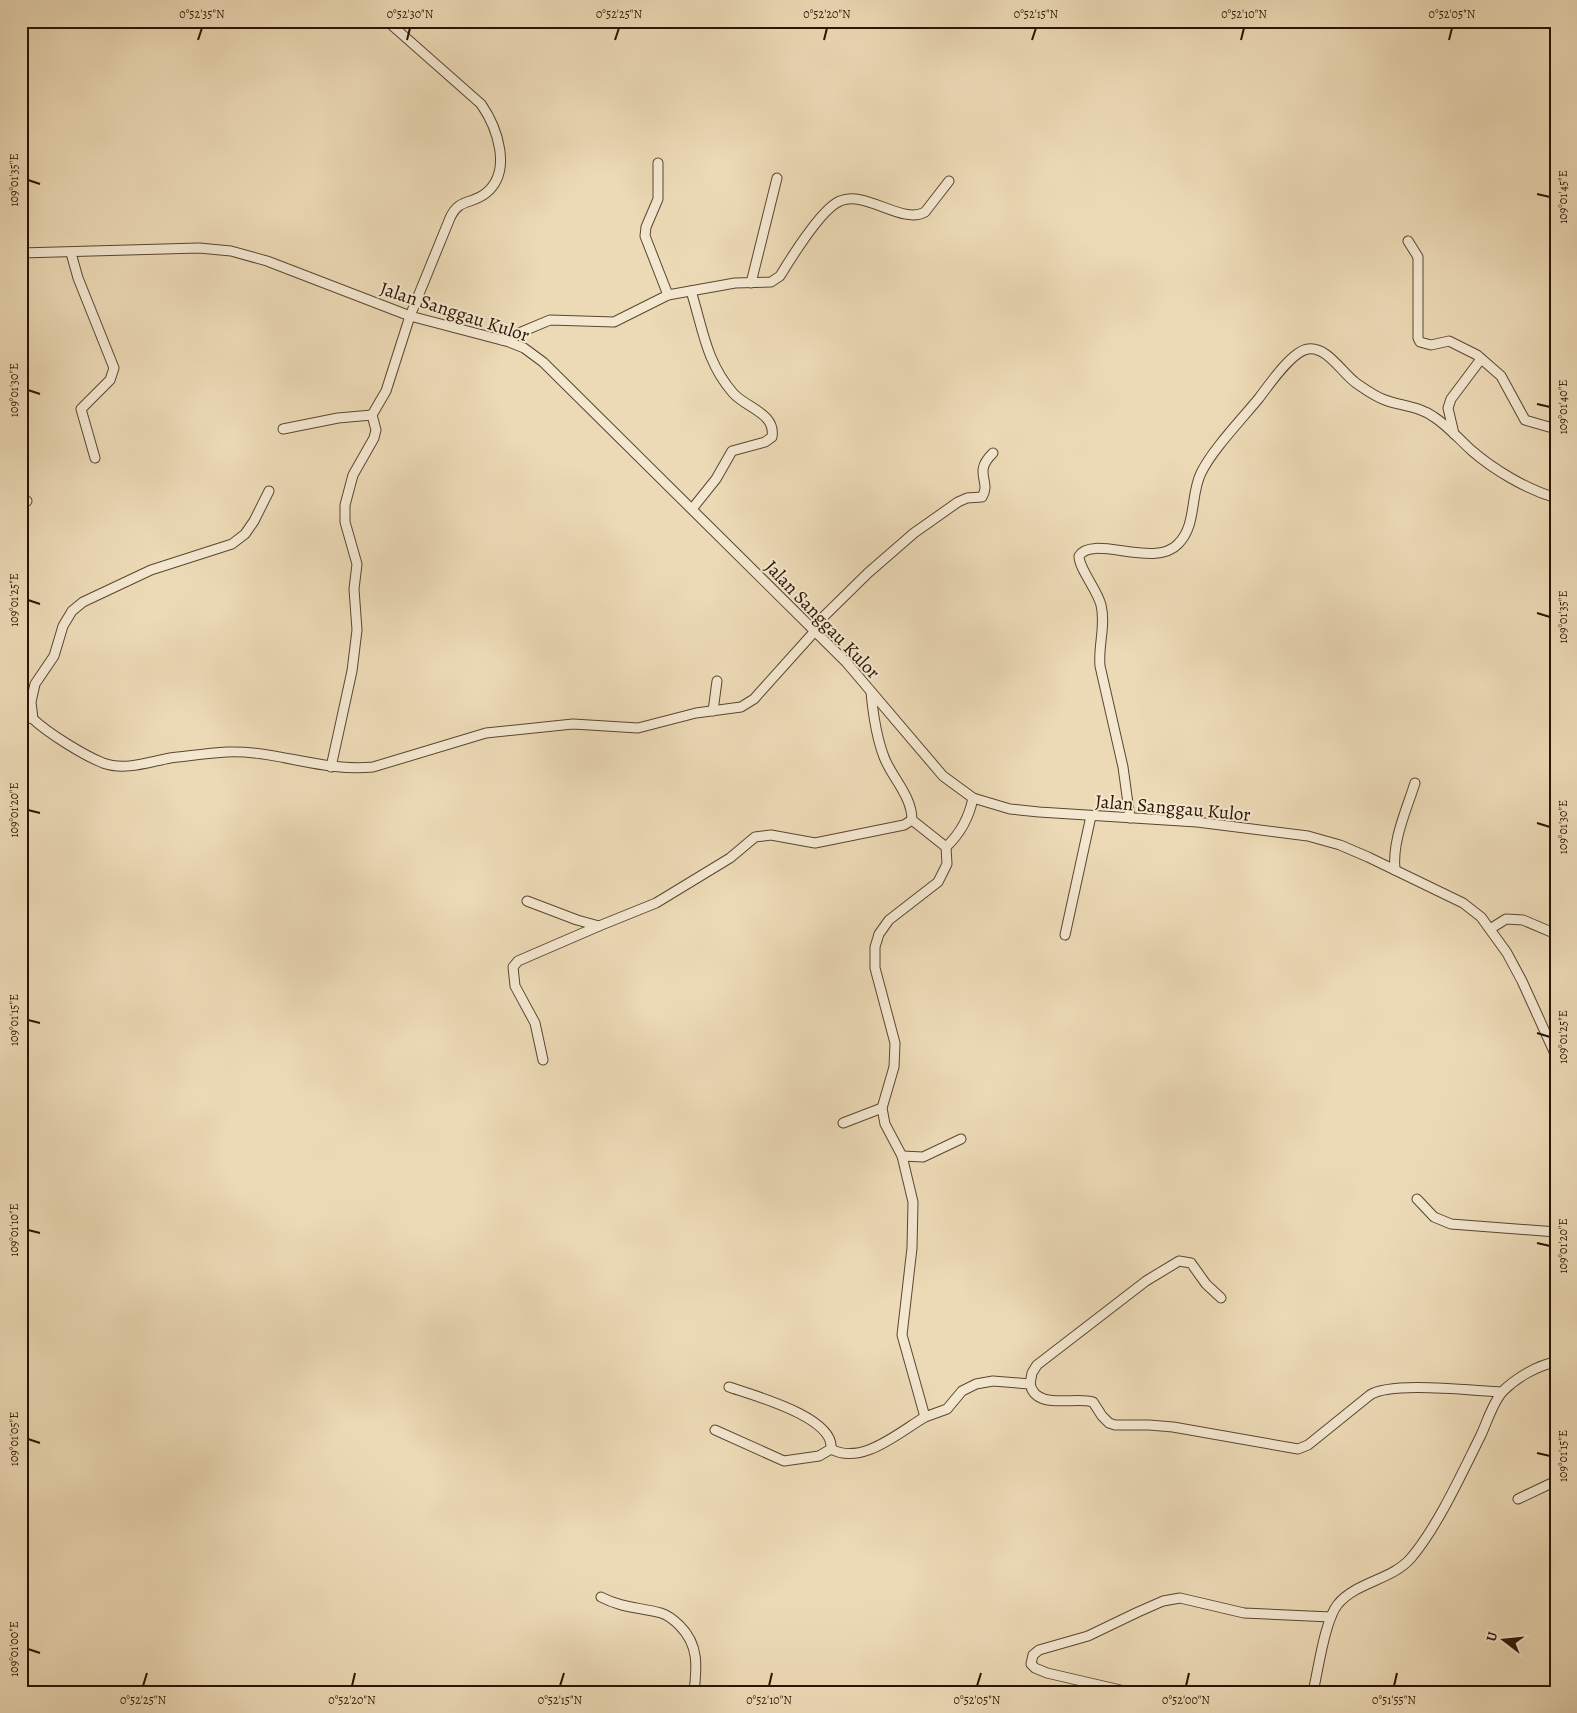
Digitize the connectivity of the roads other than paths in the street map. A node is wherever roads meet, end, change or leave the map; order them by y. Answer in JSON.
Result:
{"nodes":[{"id":1,"x":387,"y":21,"type":"edge"},
{"id":2,"x":658,"y":164,"type":"dead end"},
{"id":3,"x":777,"y":178,"type":"dead end"},
{"id":4,"x":949,"y":181,"type":"dead end"},
{"id":5,"x":1408,"y":242,"type":"dead end"},
{"id":6,"x":21,"y":253,"type":"edge"},
{"id":7,"x":71,"y":253,"type":"junction"},
{"id":8,"x":751,"y":283,"type":"junction"},
{"id":9,"x":691,"y":291,"type":"junction"},
{"id":10,"x":668,"y":296,"type":"junction"},
{"id":11,"x":410,"y":316,"type":"junction"},
{"id":12,"x":502,"y":340,"type":"junction"},
{"id":13,"x":1475,"y":366,"type":"junction"},
{"id":14,"x":372,"y":415,"type":"junction"},
{"id":15,"x":1556,"y":429,"type":"edge"},
{"id":16,"x":283,"y":430,"type":"dead end"},
{"id":17,"x":1454,"y":434,"type":"junction"},
{"id":18,"x":993,"y":453,"type":"dead end"},
{"id":19,"x":95,"y":458,"type":"dead end"},
{"id":20,"x":269,"y":491,"type":"dead end"},
{"id":21,"x":1556,"y":498,"type":"edge"},
{"id":22,"x":692,"y":509,"type":"junction"},
{"id":23,"x":813,"y":629,"type":"junction"},
{"id":24,"x":718,"y":681,"type":"dead end"},
{"id":25,"x":871,"y":692,"type":"junction"},
{"id":26,"x":714,"y":711,"type":"junction"},
{"id":27,"x":21,"y":716,"type":"edge"},
{"id":28,"x":32,"y":719,"type":"junction"},
{"id":29,"x":331,"y":767,"type":"junction"},
{"id":30,"x":1415,"y":783,"type":"dead end"},
{"id":31,"x":973,"y":798,"type":"junction"},
{"id":32,"x":1091,"y":816,"type":"junction"},
{"id":33,"x":1130,"y":818,"type":"junction"},
{"id":34,"x":912,"y":820,"type":"junction"},
{"id":35,"x":946,"y":847,"type":"junction"},
{"id":36,"x":1395,"y":870,"type":"junction"},
{"id":37,"x":527,"y":901,"type":"dead end"},
{"id":38,"x":599,"y":926,"type":"junction"},
{"id":39,"x":1490,"y":928,"type":"junction"},
{"id":40,"x":1065,"y":934,"type":"dead end"},
{"id":41,"x":1556,"y":934,"type":"edge"},
{"id":42,"x":1556,"y":1056,"type":"edge"},
{"id":43,"x":543,"y":1060,"type":"dead end"},
{"id":44,"x":882,"y":1108,"type":"junction"},
{"id":45,"x":843,"y":1123,"type":"dead end"},
{"id":46,"x":961,"y":1139,"type":"dead end"},
{"id":47,"x":902,"y":1156,"type":"junction"},
{"id":48,"x":1417,"y":1199,"type":"dead end"},
{"id":49,"x":1556,"y":1232,"type":"edge"},
{"id":50,"x":1221,"y":1298,"type":"dead end"},
{"id":51,"x":1556,"y":1362,"type":"edge"},
{"id":52,"x":1030,"y":1384,"type":"junction"},
{"id":53,"x":729,"y":1387,"type":"dead end"},
{"id":54,"x":1502,"y":1392,"type":"junction"},
{"id":55,"x":925,"y":1417,"type":"junction"},
{"id":56,"x":716,"y":1430,"type":"dead end"},
{"id":57,"x":831,"y":1449,"type":"junction"},
{"id":58,"x":1556,"y":1481,"type":"edge"},
{"id":59,"x":1518,"y":1499,"type":"dead end"},
{"id":60,"x":601,"y":1597,"type":"dead end"},
{"id":61,"x":1331,"y":1617,"type":"junction"},
{"id":62,"x":694,"y":1692,"type":"edge"},
{"id":63,"x":1129,"y":1692,"type":"edge"},
{"id":64,"x":1313,"y":1692,"type":"edge"}],
"edges":[{"from":1,"to":11,"type":"street"},
{"from":2,"to":10,"type":"street"},
{"from":3,"to":8,"type":"street"},
{"from":4,"to":8,"type":"street"},
{"from":5,"to":13,"type":"street"},
{"from":6,"to":7,"type":"street","name":"Jalan Sanggau Kulor"},
{"from":7,"to":11,"type":"street","name":"Jalan Sanggau Kulor"},
{"from":7,"to":19,"type":"street"},
{"from":8,"to":9,"type":"street"},
{"from":9,"to":10,"type":"street"},
{"from":9,"to":22,"type":"street"},
{"from":10,"to":12,"type":"street"},
{"from":11,"to":12,"type":"street","name":"Jalan Sanggau Kulor"},
{"from":11,"to":14,"type":"street"},
{"from":12,"to":22,"type":"street","name":"Jalan Sanggau Kulor"},
{"from":13,"to":15,"type":"street"},
{"from":13,"to":17,"type":"street"},
{"from":14,"to":16,"type":"street"},
{"from":14,"to":29,"type":"street"},
{"from":17,"to":21,"type":"street"},
{"from":17,"to":33,"type":"street"},
{"from":18,"to":23,"type":"street"},
{"from":20,"to":28,"type":"street"},
{"from":22,"to":23,"type":"street","name":"Jalan Sanggau Kulor"},
{"from":23,"to":25,"type":"street","name":"Jalan Sanggau Kulor"},
{"from":23,"to":26,"type":"street"},
{"from":24,"to":26,"type":"street"},
{"from":25,"to":31,"type":"street","name":"Jalan Sanggau Kulor"},
{"from":25,"to":34,"type":"street"},
{"from":26,"to":29,"type":"street"},
{"from":27,"to":28,"type":"street"},
{"from":28,"to":29,"type":"street"},
{"from":30,"to":36,"type":"street"},
{"from":31,"to":32,"type":"street","name":"Jalan Sanggau Kulor"},
{"from":31,"to":35,"type":"street"},
{"from":32,"to":33,"type":"street","name":"Jalan Sanggau Kulor"},
{"from":32,"to":40,"type":"street"},
{"from":33,"to":36,"type":"street","name":"Jalan Sanggau Kulor"},
{"from":34,"to":35,"type":"street"},
{"from":34,"to":38,"type":"street"},
{"from":35,"to":44,"type":"street"},
{"from":36,"to":39,"type":"street","name":"Jalan Sanggau Kulor"},
{"from":37,"to":38,"type":"street"},
{"from":38,"to":43,"type":"street"},
{"from":39,"to":41,"type":"street"},
{"from":39,"to":42,"type":"street","name":"Jalan Sanggau Kulor"},
{"from":44,"to":45,"type":"street"},
{"from":44,"to":47,"type":"street"},
{"from":46,"to":47,"type":"street"},
{"from":47,"to":55,"type":"street"},
{"from":48,"to":49,"type":"street"},
{"from":50,"to":52,"type":"street"},
{"from":51,"to":54,"type":"street"},
{"from":52,"to":54,"type":"street"},
{"from":52,"to":55,"type":"street"},
{"from":53,"to":57,"type":"street"},
{"from":54,"to":61,"type":"street"},
{"from":55,"to":57,"type":"street"},
{"from":56,"to":57,"type":"street"},
{"from":58,"to":59,"type":"street"},
{"from":60,"to":62,"type":"street"},
{"from":61,"to":63,"type":"street"},
{"from":61,"to":64,"type":"street"}]}
